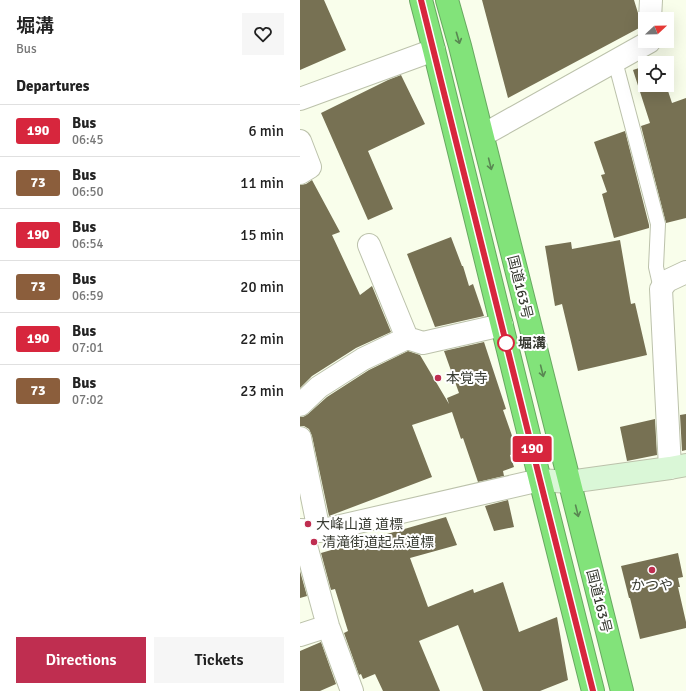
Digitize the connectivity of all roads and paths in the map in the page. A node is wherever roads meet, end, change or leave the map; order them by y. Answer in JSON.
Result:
{"nodes":[{"id":1,"x":421,"y":0,"type":"edge"},
{"id":2,"x":447,"y":0,"type":"edge"},
{"id":3,"x":651,"y":0,"type":"edge"},
{"id":4,"x":650,"y":12,"type":"edge"},
{"id":5,"x":638,"y":48,"type":"edge"},
{"id":6,"x":434,"y":50,"type":"junction"},
{"id":7,"x":615,"y":61,"type":"junction"},
{"id":8,"x":300,"y":99,"type":"edge"},
{"id":9,"x":482,"y":135,"type":"junction"},
{"id":10,"x":300,"y":141,"type":"edge"},
{"id":11,"x":300,"y":173,"type":"edge"},
{"id":12,"x":369,"y":244,"type":"dead end"},
{"id":13,"x":686,"y":272,"type":"edge"},
{"id":14,"x":661,"y":289,"type":"junction"},
{"id":15,"x":502,"y":326,"type":"junction"},
{"id":16,"x":407,"y":338,"type":"junction"},
{"id":17,"x":300,"y":406,"type":"edge"},
{"id":18,"x":300,"y":438,"type":"edge"},
{"id":19,"x":678,"y":467,"type":"edge"},
{"id":20,"x":540,"y":480,"type":"junction"},
{"id":21,"x":569,"y":482,"type":"junction"},
{"id":22,"x":307,"y":530,"type":"edge"},
{"id":23,"x":328,"y":626,"type":"junction"},
{"id":24,"x":300,"y":635,"type":"edge"},
{"id":25,"x":352,"y":691,"type":"edge"},
{"id":26,"x":593,"y":691,"type":"edge"},
{"id":27,"x":622,"y":691,"type":"edge"}],
"edges":[{"from":1,"to":6,"type":"highway","name":"国道163号"},
{"from":2,"to":9,"type":"highway","name":"国道163号","one_way":true},
{"from":3,"to":4,"type":"street"},
{"from":5,"to":7,"type":"street"},
{"from":6,"to":8,"type":"street"},
{"from":6,"to":15,"type":"highway","name":"国道163号"},
{"from":7,"to":9,"type":"street"},
{"from":7,"to":14,"type":"lane"},
{"from":9,"to":21,"type":"highway","name":"国道163号","one_way":true},
{"from":10,"to":11,"type":"street"},
{"from":12,"to":16,"type":"street"},
{"from":13,"to":14,"type":"street"},
{"from":14,"to":19,"type":"street"},
{"from":15,"to":16,"type":"street"},
{"from":15,"to":20,"type":"highway","name":"国道163号"},
{"from":16,"to":17,"type":"street"},
{"from":18,"to":22,"type":"street"},
{"from":19,"to":21,"type":"street"},
{"from":20,"to":21,"type":"street"},
{"from":20,"to":22,"type":"street"},
{"from":20,"to":26,"type":"highway","name":"国道163号"},
{"from":21,"to":27,"type":"highway","name":"国道163号","one_way":true},
{"from":22,"to":23,"type":"street"},
{"from":23,"to":24,"type":"street"},
{"from":23,"to":25,"type":"street"}]}
